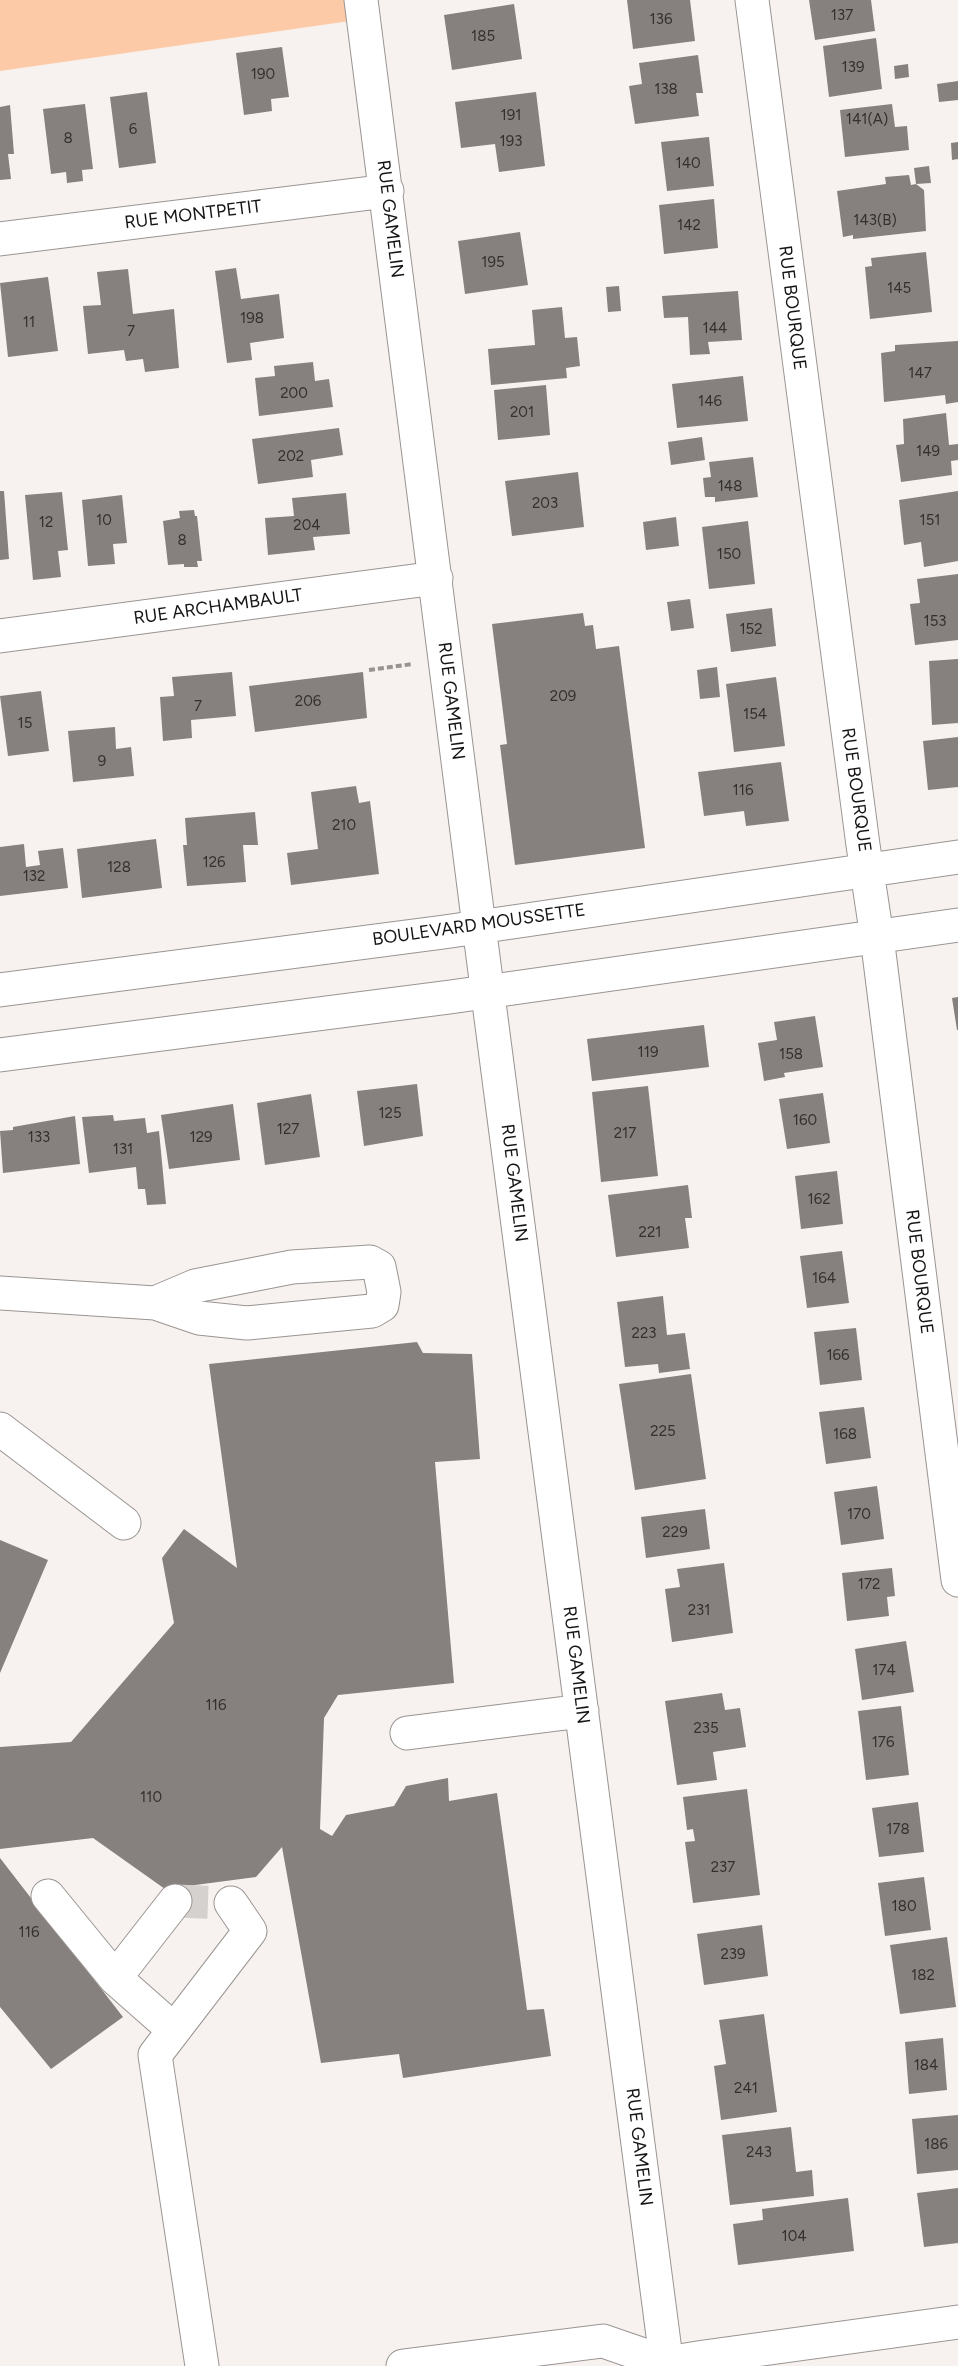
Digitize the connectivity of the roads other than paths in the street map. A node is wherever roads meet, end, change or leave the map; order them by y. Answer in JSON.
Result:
{"nodes":[{"id":1,"x":361,"y":0,"type":"edge"},
{"id":2,"x":752,"y":0,"type":"edge"},
{"id":3,"x":387,"y":190,"type":"junction"},
{"id":4,"x":0,"y":239,"type":"edge"},
{"id":5,"x":436,"y":579,"type":"junction"},
{"id":6,"x":0,"y":636,"type":"edge"},
{"id":7,"x":958,"y":857,"type":"edge"},
{"id":8,"x":867,"y":871,"type":"junction"},
{"id":9,"x":958,"y":925,"type":"edge"},
{"id":10,"x":479,"y":926,"type":"junction"},
{"id":11,"x":877,"y":937,"type":"junction"},
{"id":12,"x":0,"y":990,"type":"edge"},
{"id":13,"x":488,"y":992,"type":"junction"},
{"id":14,"x":0,"y":1055,"type":"edge"},
{"id":15,"x":0,"y":1293,"type":"edge"},
{"id":16,"x":155,"y":1303,"type":"junction"},
{"id":17,"x":0,"y":1429,"type":"edge"},
{"id":18,"x":124,"y":1522,"type":"dead end"},
{"id":19,"x":958,"y":1580,"type":"edge"},
{"id":20,"x":582,"y":1711,"type":"junction"},
{"id":21,"x":407,"y":1733,"type":"dead end"},
{"id":22,"x":48,"y":1896,"type":"dead end"},
{"id":23,"x":176,"y":1901,"type":"dead end"},
{"id":24,"x":231,"y":1903,"type":"dead end"},
{"id":25,"x":115,"y":1978,"type":"junction"},
{"id":26,"x":174,"y":2030,"type":"junction"},
{"id":27,"x":958,"y":2322,"type":"edge"},
{"id":28,"x":666,"y":2365,"type":"edge"},
{"id":29,"x":202,"y":2366,"type":"edge"},
{"id":30,"x":403,"y":2366,"type":"edge"}],
"edges":[{"from":1,"to":3,"type":"street","name":"RUE GAMELIN"},
{"from":2,"to":8,"type":"street","name":"RUE BOURQUE"},
{"from":3,"to":4,"type":"street","name":"RUE MONTPETIT"},
{"from":3,"to":5,"type":"street","name":"RUE GAMELIN"},
{"from":5,"to":6,"type":"street","name":"RUE ARCHAMBAULT"},
{"from":5,"to":10,"type":"street","name":"RUE GAMELIN"},
{"from":7,"to":8,"type":"street","name":"BOULEVARD MOUSSETTE"},
{"from":8,"to":10,"type":"street","name":"BOULEVARD MOUSSETTE"},
{"from":8,"to":11,"type":"street","name":"RUE BOURQUE"},
{"from":9,"to":11,"type":"street"},
{"from":10,"to":12,"type":"street","name":"BOULEVARD MOUSSETTE"},
{"from":10,"to":13,"type":"street","name":"RUE GAMELIN"},
{"from":11,"to":13,"type":"street"},
{"from":11,"to":19,"type":"street","name":"RUE BOURQUE"},
{"from":13,"to":14,"type":"street"},
{"from":13,"to":20,"type":"street","name":"RUE GAMELIN"},
{"from":15,"to":16,"type":"street"},
{"from":16,"to":16,"type":"street"},
{"from":17,"to":18,"type":"street"},
{"from":20,"to":21,"type":"street"},
{"from":20,"to":28,"type":"street","name":"RUE GAMELIN"},
{"from":22,"to":25,"type":"street"},
{"from":23,"to":25,"type":"street"},
{"from":24,"to":26,"type":"street"},
{"from":25,"to":26,"type":"street"},
{"from":26,"to":29,"type":"street"},
{"from":27,"to":28,"type":"street"},
{"from":28,"to":30,"type":"street"}]}
